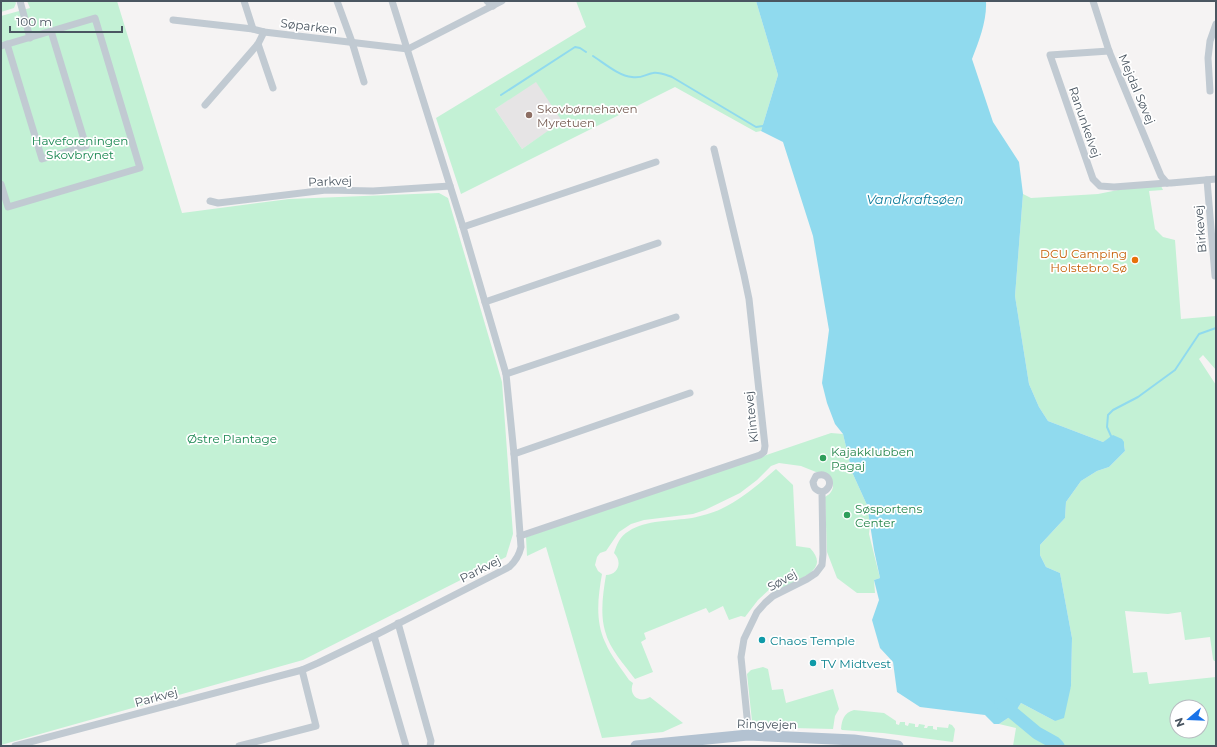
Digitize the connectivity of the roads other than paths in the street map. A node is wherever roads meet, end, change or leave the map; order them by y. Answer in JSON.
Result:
{"nodes":[{"id":1,"x":20,"y":1,"type":"edge"},
{"id":2,"x":244,"y":1,"type":"edge"},
{"id":3,"x":337,"y":1,"type":"edge"},
{"id":4,"x":392,"y":1,"type":"edge"},
{"id":5,"x":487,"y":1,"type":"edge"},
{"id":6,"x":502,"y":1,"type":"edge"},
{"id":7,"x":1093,"y":1,"type":"edge"},
{"id":8,"x":493,"y":6,"type":"junction"},
{"id":9,"x":173,"y":20,"type":"dead end"},
{"id":10,"x":1216,"y":24,"type":"edge"},
{"id":11,"x":253,"y":29,"type":"junction"},
{"id":12,"x":51,"y":31,"type":"junction"},
{"id":13,"x":264,"y":32,"type":"junction"},
{"id":14,"x":30,"y":38,"type":"junction"},
{"id":15,"x":352,"y":42,"type":"junction"},
{"id":16,"x":258,"y":44,"type":"junction"},
{"id":17,"x":4,"y":45,"type":"edge"},
{"id":18,"x":408,"y":49,"type":"junction"},
{"id":19,"x":1109,"y":51,"type":"junction"},
{"id":20,"x":364,"y":82,"type":"dead end"},
{"id":21,"x":273,"y":88,"type":"dead end"},
{"id":22,"x":1210,"y":91,"type":"dead end"},
{"id":23,"x":205,"y":105,"type":"dead end"},
{"id":24,"x":714,"y":149,"type":"dead end"},
{"id":25,"x":656,"y":162,"type":"dead end"},
{"id":26,"x":1216,"y":179,"type":"edge"},
{"id":27,"x":1206,"y":180,"type":"junction"},
{"id":28,"x":1167,"y":183,"type":"junction"},
{"id":29,"x":1,"y":184,"type":"edge"},
{"id":30,"x":450,"y":186,"type":"junction"},
{"id":31,"x":210,"y":201,"type":"dead end"},
{"id":32,"x":463,"y":227,"type":"junction"},
{"id":33,"x":658,"y":243,"type":"dead end"},
{"id":34,"x":1216,"y":276,"type":"edge"},
{"id":35,"x":485,"y":302,"type":"junction"},
{"id":36,"x":676,"y":317,"type":"dead end"},
{"id":37,"x":506,"y":374,"type":"junction"},
{"id":38,"x":690,"y":393,"type":"dead end"},
{"id":39,"x":514,"y":454,"type":"junction"},
{"id":40,"x":822,"y":492,"type":"dead end"},
{"id":41,"x":520,"y":536,"type":"junction"},
{"id":42,"x":398,"y":623,"type":"junction"},
{"id":43,"x":374,"y":636,"type":"junction"},
{"id":44,"x":302,"y":670,"type":"junction"},
{"id":45,"x":748,"y":735,"type":"junction"},
{"id":46,"x":15,"y":746,"type":"edge"},
{"id":47,"x":239,"y":746,"type":"edge"},
{"id":48,"x":406,"y":746,"type":"edge"},
{"id":49,"x":430,"y":746,"type":"edge"},
{"id":50,"x":636,"y":746,"type":"edge"},
{"id":51,"x":898,"y":746,"type":"edge"}],
"edges":[{"from":1,"to":14,"type":"street"},
{"from":2,"to":11,"type":"street"},
{"from":3,"to":15,"type":"street","name":"Søparken"},
{"from":4,"to":18,"type":"street","name":"Parkvej"},
{"from":5,"to":8,"type":"street"},
{"from":6,"to":8,"type":"street"},
{"from":7,"to":19,"type":"street","name":"Mejdal Søvej"},
{"from":8,"to":18,"type":"street"},
{"from":9,"to":11,"type":"street","name":"Søparken"},
{"from":10,"to":22,"type":"street"},
{"from":11,"to":13,"type":"street","name":"Søparken"},
{"from":12,"to":14,"type":"street"},
{"from":12,"to":17,"type":"street"},
{"from":12,"to":29,"type":"street"},
{"from":13,"to":15,"type":"street","name":"Søparken"},
{"from":13,"to":16,"type":"street","name":"Søparken"},
{"from":14,"to":17,"type":"street"},
{"from":15,"to":18,"type":"street","name":"Søparken"},
{"from":15,"to":20,"type":"street","name":"Søparken"},
{"from":16,"to":21,"type":"street"},
{"from":16,"to":23,"type":"street","name":"Søparken"},
{"from":18,"to":30,"type":"street","name":"Parkvej"},
{"from":19,"to":28,"type":"street","name":"Mejdal Søvej"},
{"from":19,"to":28,"type":"street","name":"Ranunkelvej"},
{"from":24,"to":41,"type":"street","name":"Klintevej"},
{"from":25,"to":32,"type":"street"},
{"from":26,"to":27,"type":"street"},
{"from":27,"to":28,"type":"street"},
{"from":27,"to":34,"type":"street","name":"Birkevej"},
{"from":30,"to":31,"type":"street","name":"Parkvej"},
{"from":30,"to":32,"type":"street","name":"Parkvej"},
{"from":32,"to":35,"type":"street","name":"Parkvej"},
{"from":33,"to":35,"type":"street"},
{"from":35,"to":37,"type":"street","name":"Parkvej"},
{"from":36,"to":37,"type":"street"},
{"from":37,"to":39,"type":"street","name":"Parkvej"},
{"from":38,"to":39,"type":"street"},
{"from":39,"to":41,"type":"street","name":"Parkvej"},
{"from":40,"to":45,"type":"street","name":"Søvej"},
{"from":41,"to":42,"type":"street","name":"Parkvej"},
{"from":42,"to":43,"type":"street","name":"Parkvej"},
{"from":42,"to":49,"type":"street"},
{"from":43,"to":44,"type":"street","name":"Parkvej"},
{"from":43,"to":48,"type":"street"},
{"from":44,"to":46,"type":"street","name":"Parkvej"},
{"from":44,"to":47,"type":"street"},
{"from":45,"to":50,"type":"main road","name":"Ringvejen"},
{"from":45,"to":51,"type":"main road","name":"Ringvejen"}]}
